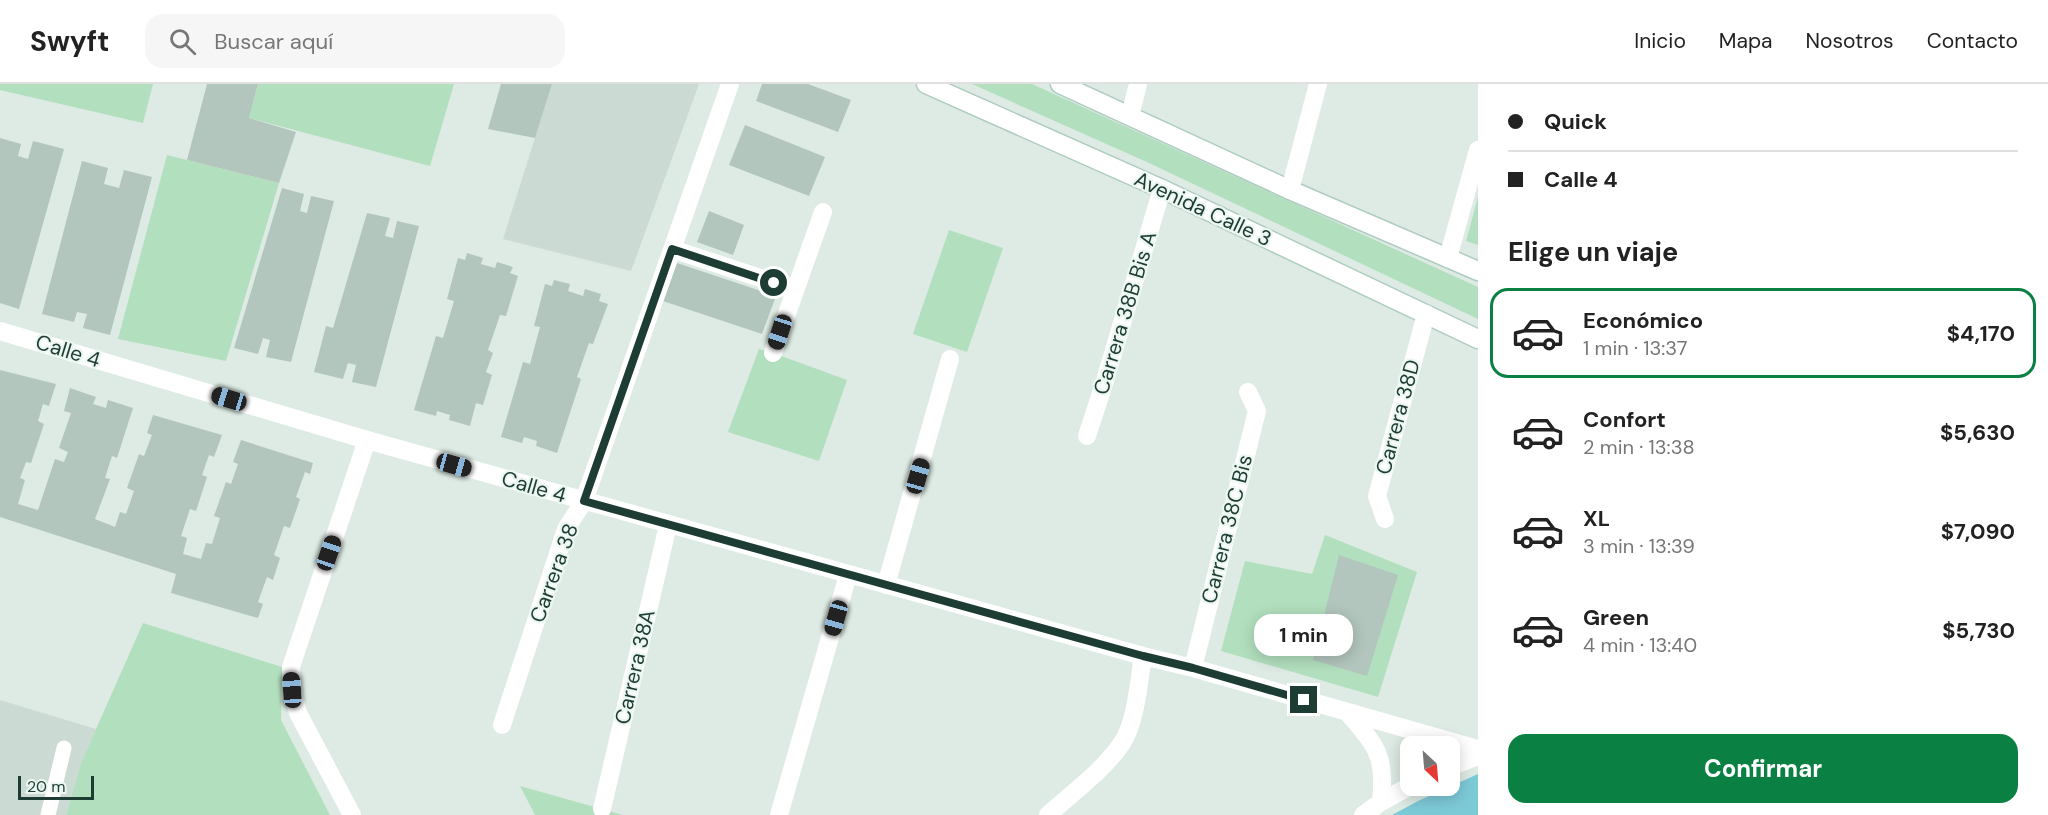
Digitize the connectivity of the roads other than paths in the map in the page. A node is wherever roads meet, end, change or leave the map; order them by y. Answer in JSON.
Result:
{"nodes":[{"id":1,"x":730,"y":84,"type":"edge"},
{"id":2,"x":926,"y":84,"type":"edge"},
{"id":3,"x":1060,"y":84,"type":"edge"},
{"id":4,"x":1138,"y":84,"type":"edge"},
{"id":5,"x":1318,"y":84,"type":"edge"},
{"id":6,"x":1130,"y":116,"type":"junction"},
{"id":7,"x":1478,"y":150,"type":"edge"},
{"id":8,"x":1162,"y":189,"type":"junction"},
{"id":9,"x":1290,"y":190,"type":"junction"},
{"id":10,"x":823,"y":212,"type":"dead end"},
{"id":11,"x":672,"y":249,"type":"junction"},
{"id":12,"x":1448,"y":258,"type":"junction"},
{"id":13,"x":1478,"y":271,"type":"edge"},
{"id":14,"x":794,"y":289,"type":"junction"},
{"id":15,"x":1426,"y":314,"type":"junction"},
{"id":16,"x":0,"y":331,"type":"edge"},
{"id":17,"x":1478,"y":339,"type":"edge"},
{"id":18,"x":773,"y":353,"type":"dead end"},
{"id":19,"x":950,"y":359,"type":"dead end"},
{"id":20,"x":1248,"y":392,"type":"dead end"},
{"id":21,"x":1087,"y":435,"type":"dead end"},
{"id":22,"x":367,"y":440,"type":"junction"},
{"id":23,"x":584,"y":501,"type":"junction"},
{"id":24,"x":1385,"y":519,"type":"dead end"},
{"id":25,"x":668,"y":525,"type":"junction"},
{"id":26,"x":849,"y":575,"type":"junction"},
{"id":27,"x":886,"y":585,"type":"junction"},
{"id":28,"x":1143,"y":656,"type":"junction"},
{"id":29,"x":1193,"y":668,"type":"junction"},
{"id":30,"x":1348,"y":713,"type":"junction"},
{"id":31,"x":502,"y":725,"type":"dead end"},
{"id":32,"x":64,"y":748,"type":"dead end"},
{"id":33,"x":1478,"y":749,"type":"edge"},
{"id":34,"x":1478,"y":756,"type":"edge"},
{"id":35,"x":1460,"y":763,"type":"edge"},
{"id":36,"x":1400,"y":792,"type":"edge"},
{"id":37,"x":1381,"y":802,"type":"junction"},
{"id":38,"x":602,"y":809,"type":"dead end"},
{"id":39,"x":48,"y":815,"type":"edge"},
{"id":40,"x":352,"y":815,"type":"edge"},
{"id":41,"x":780,"y":815,"type":"edge"},
{"id":42,"x":1048,"y":815,"type":"edge"},
{"id":43,"x":1363,"y":815,"type":"edge"}],
"edges":[{"from":1,"to":11,"type":"street","name":"Carrera 38"},
{"from":2,"to":8,"type":"street","name":"Avenida Calle 3"},
{"from":3,"to":6,"type":"street"},
{"from":4,"to":6,"type":"street"},
{"from":5,"to":9,"type":"street"},
{"from":6,"to":9,"type":"street"},
{"from":7,"to":12,"type":"street"},
{"from":8,"to":15,"type":"street","name":"Avenida Calle 3"},
{"from":8,"to":21,"type":"street","name":"Carrera 38B Bis A"},
{"from":9,"to":12,"type":"street"},
{"from":10,"to":14,"type":"street"},
{"from":11,"to":14,"type":"street"},
{"from":11,"to":23,"type":"street","name":"Carrera 38"},
{"from":12,"to":13,"type":"street"},
{"from":14,"to":18,"type":"street"},
{"from":15,"to":17,"type":"street","name":"Avenida Calle 3"},
{"from":15,"to":24,"type":"street","name":"Carrera 38D"},
{"from":16,"to":22,"type":"street","name":"Calle 4"},
{"from":19,"to":27,"type":"street"},
{"from":20,"to":29,"type":"street","name":"Carrera 38C Bis"},
{"from":22,"to":23,"type":"street","name":"Calle 4"},
{"from":22,"to":40,"type":"street"},
{"from":23,"to":25,"type":"street","name":"Calle 4"},
{"from":23,"to":31,"type":"street","name":"Carrera 38"},
{"from":25,"to":26,"type":"street","name":"Calle 4"},
{"from":25,"to":38,"type":"street","name":"Carrera 38A"},
{"from":26,"to":27,"type":"street","name":"Calle 4"},
{"from":26,"to":41,"type":"street"},
{"from":27,"to":28,"type":"street","name":"Calle 4"},
{"from":28,"to":29,"type":"street","name":"Calle 4"},
{"from":28,"to":42,"type":"street"},
{"from":29,"to":30,"type":"street","name":"Calle 4"},
{"from":30,"to":33,"type":"street","name":"Calle 4"},
{"from":30,"to":37,"type":"street"},
{"from":32,"to":39,"type":"lane"},
{"from":34,"to":35,"type":"street"},
{"from":36,"to":37,"type":"street"},
{"from":37,"to":43,"type":"street"}]}
